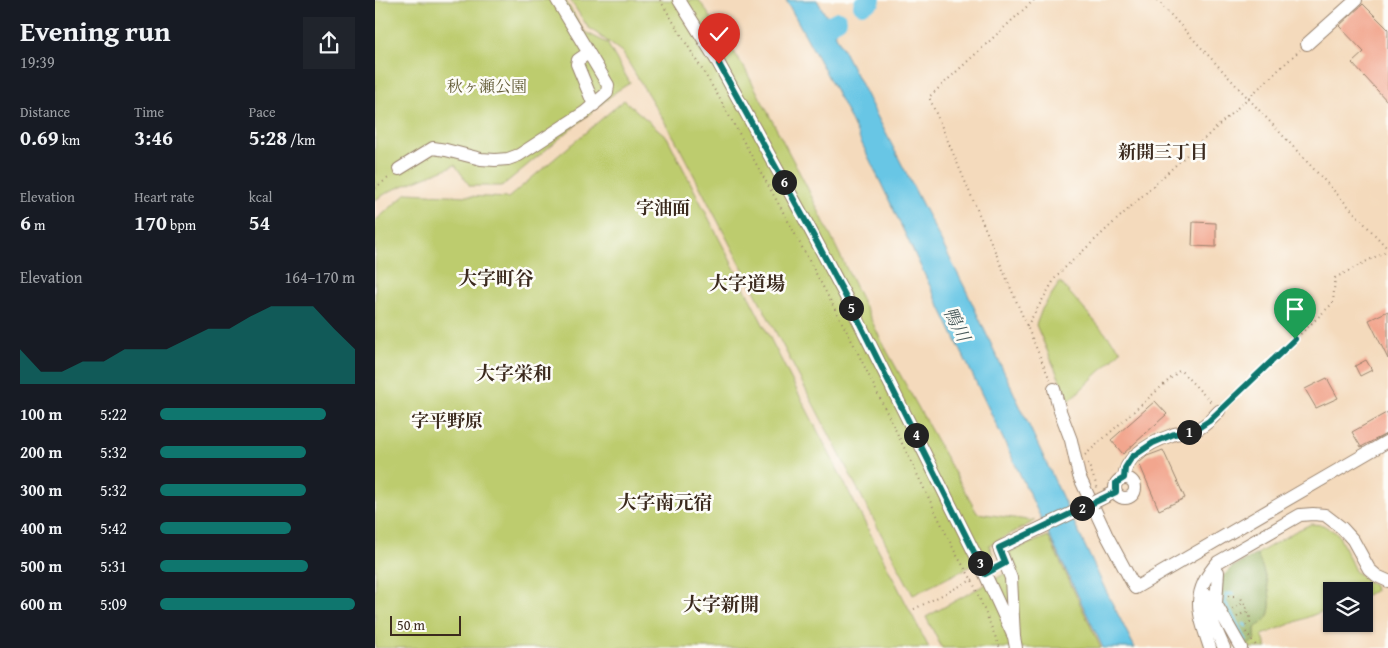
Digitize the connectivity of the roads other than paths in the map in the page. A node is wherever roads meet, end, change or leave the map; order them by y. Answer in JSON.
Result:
{"nodes":[{"id":1,"x":557,"y":0,"type":"edge"},
{"id":2,"x":679,"y":0,"type":"edge"},
{"id":3,"x":1356,"y":0,"type":"edge"},
{"id":4,"x":1307,"y":44,"type":"road end"},
{"id":5,"x":589,"y":53,"type":"junction"},
{"id":6,"x":593,"y":105,"type":"junction"},
{"id":7,"x":399,"y":169,"type":"road end"},
{"id":8,"x":1054,"y":389,"type":"road end"},
{"id":9,"x":1219,"y":411,"type":"road end"},
{"id":10,"x":1388,"y":441,"type":"edge"},
{"id":11,"x":1100,"y":499,"type":"junction"},
{"id":12,"x":1218,"y":572,"type":"junction"},
{"id":13,"x":1388,"y":581,"type":"edge"},
{"id":14,"x":1388,"y":587,"type":"edge"},
{"id":15,"x":1015,"y":643,"type":"edge"},
{"id":16,"x":1211,"y":648,"type":"edge"},
{"id":17,"x":1224,"y":648,"type":"edge"},
{"id":18,"x":1241,"y":648,"type":"edge"}],
"edges":[{"from":1,"to":5,"type":"street"},
{"from":2,"to":15,"type":"street"},
{"from":3,"to":4,"type":"street"},
{"from":5,"to":6,"type":"street"},
{"from":5,"to":6,"type":"street"},
{"from":6,"to":7,"type":"street"},
{"from":8,"to":11,"type":"street"},
{"from":9,"to":11,"type":"street"},
{"from":10,"to":11,"type":"street"},
{"from":11,"to":15,"type":"street"},
{"from":12,"to":14,"type":"street"},
{"from":12,"to":17,"type":"street"},
{"from":12,"to":18,"type":"street"},
{"from":13,"to":16,"type":"street"}]}
